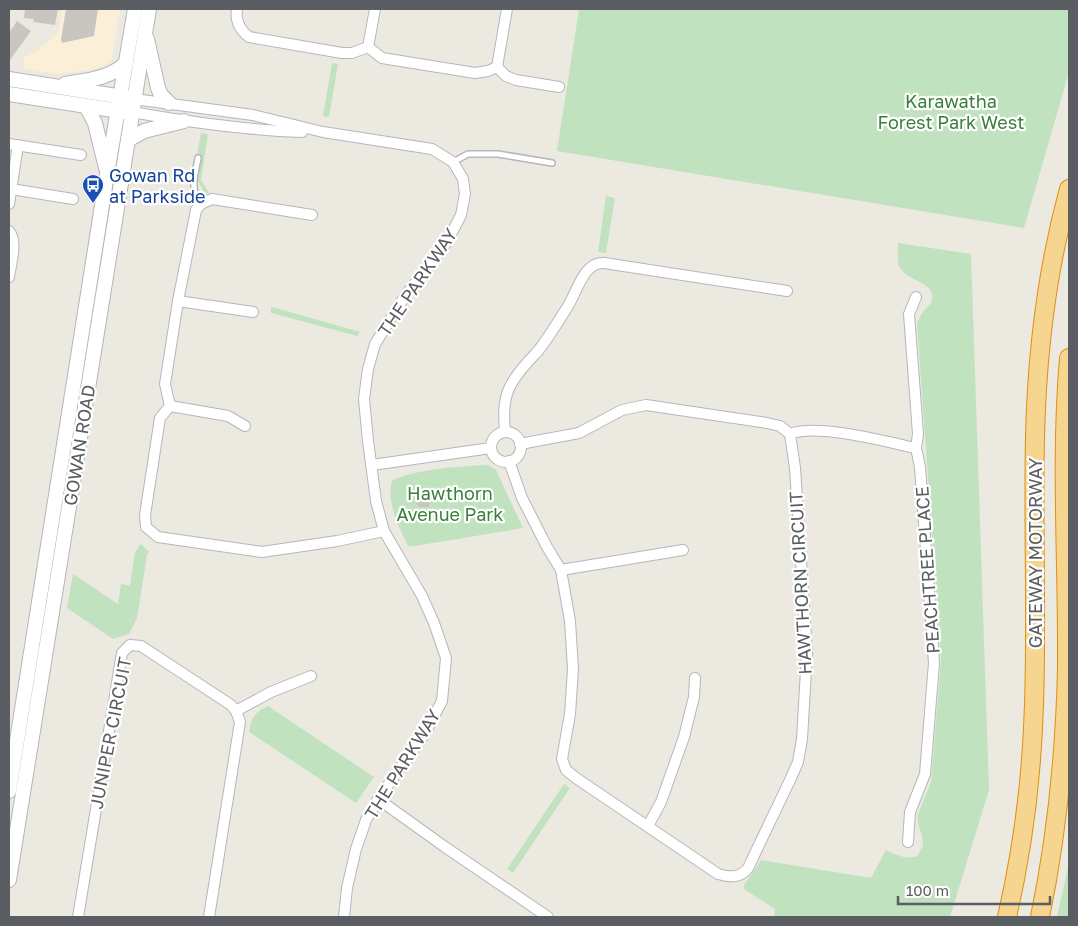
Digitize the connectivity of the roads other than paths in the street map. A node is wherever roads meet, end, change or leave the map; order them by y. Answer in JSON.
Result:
{"nodes":[{"id":1,"x":135,"y":9,"type":"edge"},
{"id":2,"x":149,"y":9,"type":"edge"},
{"id":3,"x":237,"y":9,"type":"edge"},
{"id":4,"x":375,"y":9,"type":"edge"},
{"id":5,"x":507,"y":9,"type":"edge"},
{"id":6,"x":146,"y":31,"type":"junction"},
{"id":7,"x":368,"y":47,"type":"junction"},
{"id":8,"x":126,"y":63,"type":"junction"},
{"id":9,"x":497,"y":67,"type":"junction"},
{"id":10,"x":9,"y":79,"type":"edge"},
{"id":11,"x":30,"y":82,"type":"junction"},
{"id":12,"x":54,"y":86,"type":"junction"},
{"id":13,"x":559,"y":87,"type":"dead end"},
{"id":14,"x":14,"y":95,"type":"edge"},
{"id":15,"x":169,"y":103,"type":"junction"},
{"id":16,"x":126,"y":105,"type":"junction"},
{"id":17,"x":86,"y":106,"type":"junction"},
{"id":18,"x":184,"y":121,"type":"junction"},
{"id":19,"x":323,"y":132,"type":"junction"},
{"id":20,"x":128,"y":140,"type":"junction"},
{"id":21,"x":13,"y":145,"type":"edge"},
{"id":22,"x":81,"y":155,"type":"dead end"},
{"id":23,"x":198,"y":158,"type":"dead end"},
{"id":24,"x":453,"y":162,"type":"junction"},
{"id":25,"x":552,"y":163,"type":"dead end"},
{"id":26,"x":107,"y":174,"type":"junction"},
{"id":27,"x":1069,"y":189,"type":"edge"},
{"id":28,"x":11,"y":190,"type":"junction"},
{"id":29,"x":73,"y":199,"type":"dead end"},
{"id":30,"x":9,"y":204,"type":"edge"},
{"id":31,"x":201,"y":204,"type":"junction"},
{"id":32,"x":312,"y":215,"type":"dead end"},
{"id":33,"x":9,"y":230,"type":"edge"},
{"id":34,"x":9,"y":277,"type":"edge"},
{"id":35,"x":787,"y":291,"type":"dead end"},
{"id":36,"x":916,"y":297,"type":"dead end"},
{"id":37,"x":178,"y":300,"type":"junction"},
{"id":38,"x":253,"y":312,"type":"dead end"},
{"id":39,"x":1069,"y":358,"type":"edge"},
{"id":40,"x":170,"y":406,"type":"junction"},
{"id":41,"x":245,"y":426,"type":"dead end"},
{"id":42,"x":505,"y":432,"type":"junction"},
{"id":43,"x":790,"y":434,"type":"junction"},
{"id":44,"x":520,"y":444,"type":"junction"},
{"id":45,"x":492,"y":448,"type":"junction"},
{"id":46,"x":916,"y":448,"type":"junction"},
{"id":47,"x":509,"y":461,"type":"junction"},
{"id":48,"x":372,"y":465,"type":"junction"},
{"id":49,"x":384,"y":531,"type":"junction"},
{"id":50,"x":683,"y":550,"type":"dead end"},
{"id":51,"x":561,"y":570,"type":"junction"},
{"id":52,"x":311,"y":676,"type":"dead end"},
{"id":53,"x":695,"y":678,"type":"dead end"},
{"id":54,"x":236,"y":711,"type":"junction"},
{"id":55,"x":9,"y":790,"type":"edge"},
{"id":56,"x":378,"y":798,"type":"junction"},
{"id":57,"x":648,"y":826,"type":"junction"},
{"id":58,"x":908,"y":842,"type":"dead end"},
{"id":59,"x":9,"y":880,"type":"edge"},
{"id":60,"x":78,"y":917,"type":"edge"},
{"id":61,"x":209,"y":917,"type":"edge"},
{"id":62,"x":344,"y":917,"type":"edge"},
{"id":63,"x":548,"y":917,"type":"edge"},
{"id":64,"x":1007,"y":917,"type":"edge"},
{"id":65,"x":1040,"y":917,"type":"edge"}],
"edges":[{"from":1,"to":8,"type":"main road","name":"GOWAN ROAD"},
{"from":2,"to":6,"type":"main road","name":"GOWAN ROAD"},
{"from":3,"to":7,"type":"street"},
{"from":4,"to":7,"type":"street"},
{"from":5,"to":9,"type":"street"},
{"from":6,"to":15,"type":"main road"},
{"from":6,"to":16,"type":"main road","name":"GOWAN ROAD"},
{"from":7,"to":9,"type":"street"},
{"from":8,"to":12,"type":"main road"},
{"from":8,"to":16,"type":"main road","name":"GOWAN ROAD"},
{"from":9,"to":13,"type":"street"},
{"from":10,"to":11,"type":"main road"},
{"from":11,"to":12,"type":"main road"},
{"from":11,"to":14,"type":"lane"},
{"from":12,"to":16,"type":"main road"},
{"from":14,"to":17,"type":"main road"},
{"from":15,"to":16,"type":"street"},
{"from":15,"to":19,"type":"street"},
{"from":16,"to":17,"type":"main road"},
{"from":16,"to":18,"type":"street"},
{"from":16,"to":20,"type":"main road","name":"GOWAN ROAD"},
{"from":16,"to":26,"type":"main road","name":"GOWAN ROAD"},
{"from":17,"to":26,"type":"main road"},
{"from":18,"to":19,"type":"street"},
{"from":18,"to":20,"type":"main road"},
{"from":19,"to":24,"type":"street"},
{"from":20,"to":59,"type":"main road","name":"GOWAN ROAD"},
{"from":21,"to":22,"type":"street"},
{"from":21,"to":28,"type":"street"},
{"from":23,"to":31,"type":"lane"},
{"from":24,"to":25,"type":"lane"},
{"from":24,"to":48,"type":"street","name":"THE PARKWAY"},
{"from":26,"to":55,"type":"main road","name":"GOWAN ROAD"},
{"from":27,"to":64,"type":"highway","name":"GATEWAY MOTORWAY"},
{"from":28,"to":29,"type":"street"},
{"from":28,"to":30,"type":"street"},
{"from":31,"to":32,"type":"street"},
{"from":31,"to":37,"type":"street"},
{"from":33,"to":34,"type":"street"},
{"from":35,"to":42,"type":"street"},
{"from":36,"to":46,"type":"street","name":"PEACHTREE PLACE"},
{"from":37,"to":38,"type":"street"},
{"from":37,"to":40,"type":"street"},
{"from":39,"to":65,"type":"highway","name":"GATEWAY MOTORWAY"},
{"from":40,"to":41,"type":"street"},
{"from":40,"to":49,"type":"street"},
{"from":42,"to":44,"type":"street"},
{"from":42,"to":45,"type":"street"},
{"from":43,"to":44,"type":"street"},
{"from":43,"to":46,"type":"street"},
{"from":43,"to":57,"type":"street","name":"HAWTHORN CIRCUIT"},
{"from":44,"to":47,"type":"street"},
{"from":45,"to":47,"type":"street"},
{"from":45,"to":48,"type":"street"},
{"from":46,"to":58,"type":"street","name":"PEACHTREE PLACE"},
{"from":47,"to":51,"type":"street","name":"HAWTHORN CIRCUIT"},
{"from":48,"to":49,"type":"street","name":"THE PARKWAY"},
{"from":49,"to":56,"type":"street","name":"THE PARKWAY"},
{"from":50,"to":51,"type":"street"},
{"from":51,"to":57,"type":"street","name":"HAWTHORN CIRCUIT"},
{"from":52,"to":54,"type":"street"},
{"from":53,"to":57,"type":"street"},
{"from":54,"to":60,"type":"street","name":"JUNIPER CIRCUIT"},
{"from":54,"to":61,"type":"street"},
{"from":56,"to":62,"type":"street","name":"THE PARKWAY"},
{"from":56,"to":63,"type":"street"}]}
